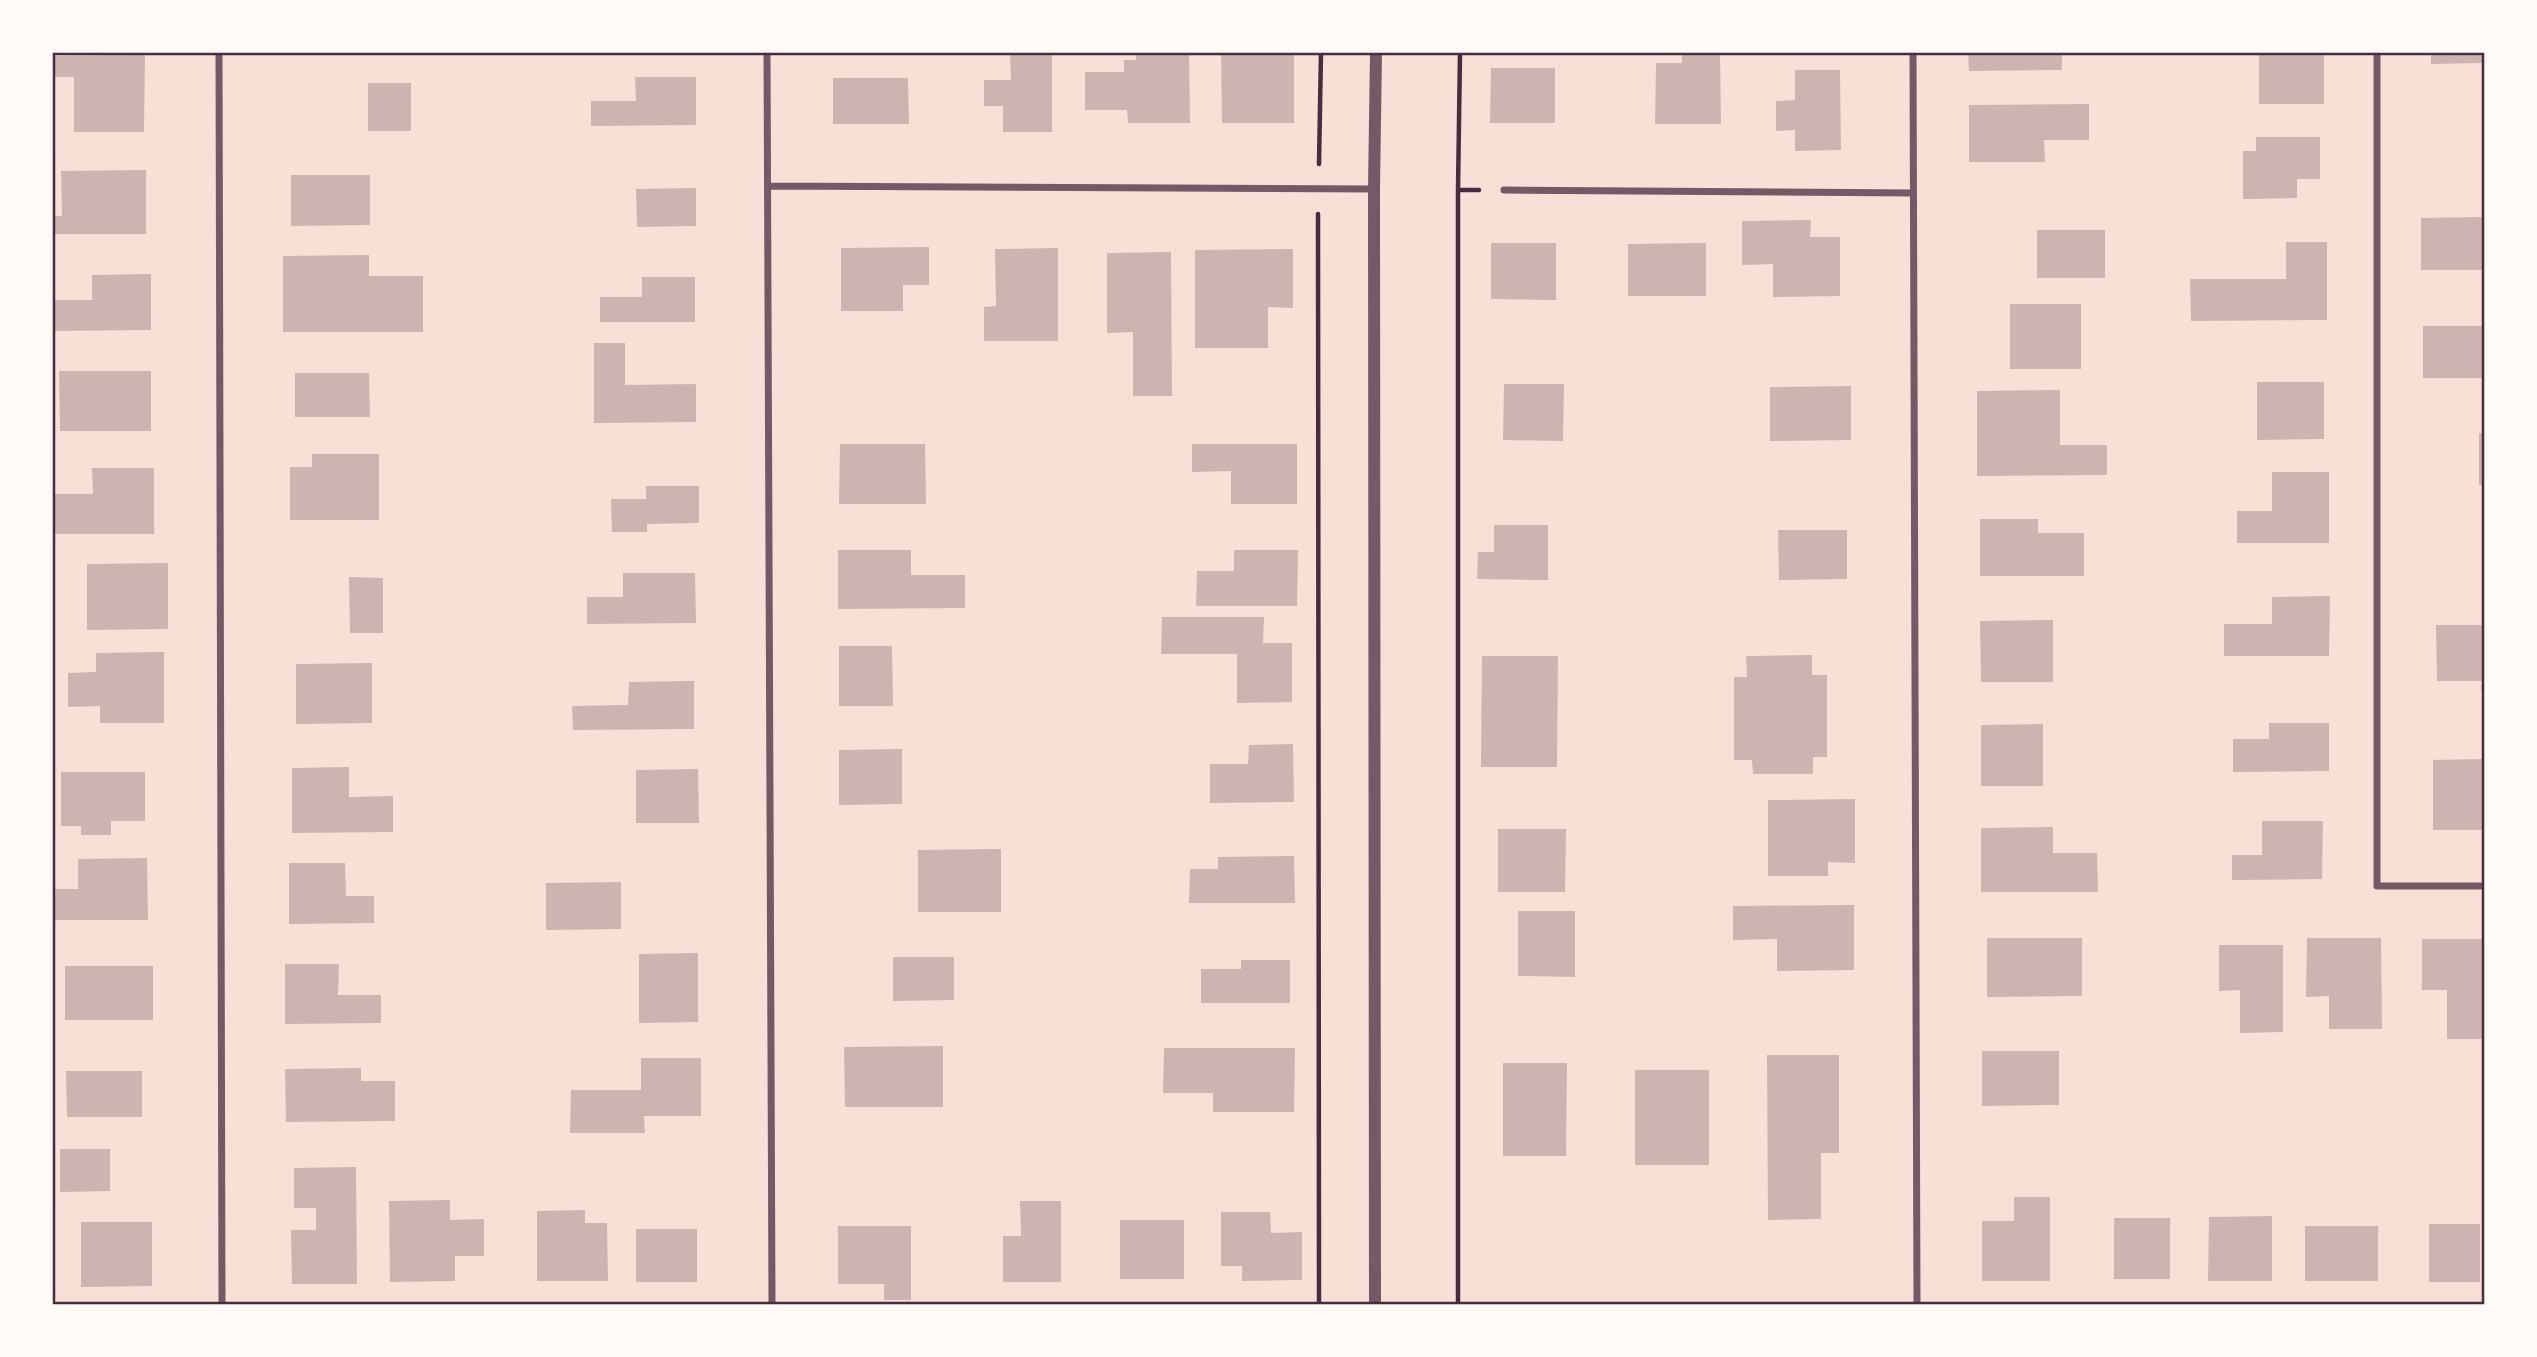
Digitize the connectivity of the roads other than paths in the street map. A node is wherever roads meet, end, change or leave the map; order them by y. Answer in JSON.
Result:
{"nodes":[{"id":1,"x":219,"y":52,"type":"edge"},
{"id":2,"x":767,"y":52,"type":"edge"},
{"id":3,"x":1377,"y":52,"type":"edge"},
{"id":4,"x":1913,"y":52,"type":"edge"},
{"id":5,"x":2377,"y":52,"type":"edge"},
{"id":6,"x":768,"y":186,"type":"junction"},
{"id":7,"x":1374,"y":190,"type":"junction"},
{"id":8,"x":1504,"y":190,"type":"dead end"},
{"id":9,"x":1913,"y":192,"type":"junction"},
{"id":10,"x":2484,"y":886,"type":"edge"},
{"id":11,"x":222,"y":1304,"type":"edge"},
{"id":12,"x":772,"y":1304,"type":"edge"},
{"id":13,"x":1375,"y":1304,"type":"edge"},
{"id":14,"x":1917,"y":1304,"type":"edge"}],
"edges":[{"from":1,"to":11,"type":"street"},
{"from":2,"to":6,"type":"street"},
{"from":3,"to":7,"type":"street"},
{"from":4,"to":9,"type":"street"},
{"from":5,"to":10,"type":"street"},
{"from":6,"to":7,"type":"street"},
{"from":6,"to":12,"type":"street"},
{"from":7,"to":13,"type":"street"},
{"from":8,"to":9,"type":"street"},
{"from":9,"to":14,"type":"street"}]}
